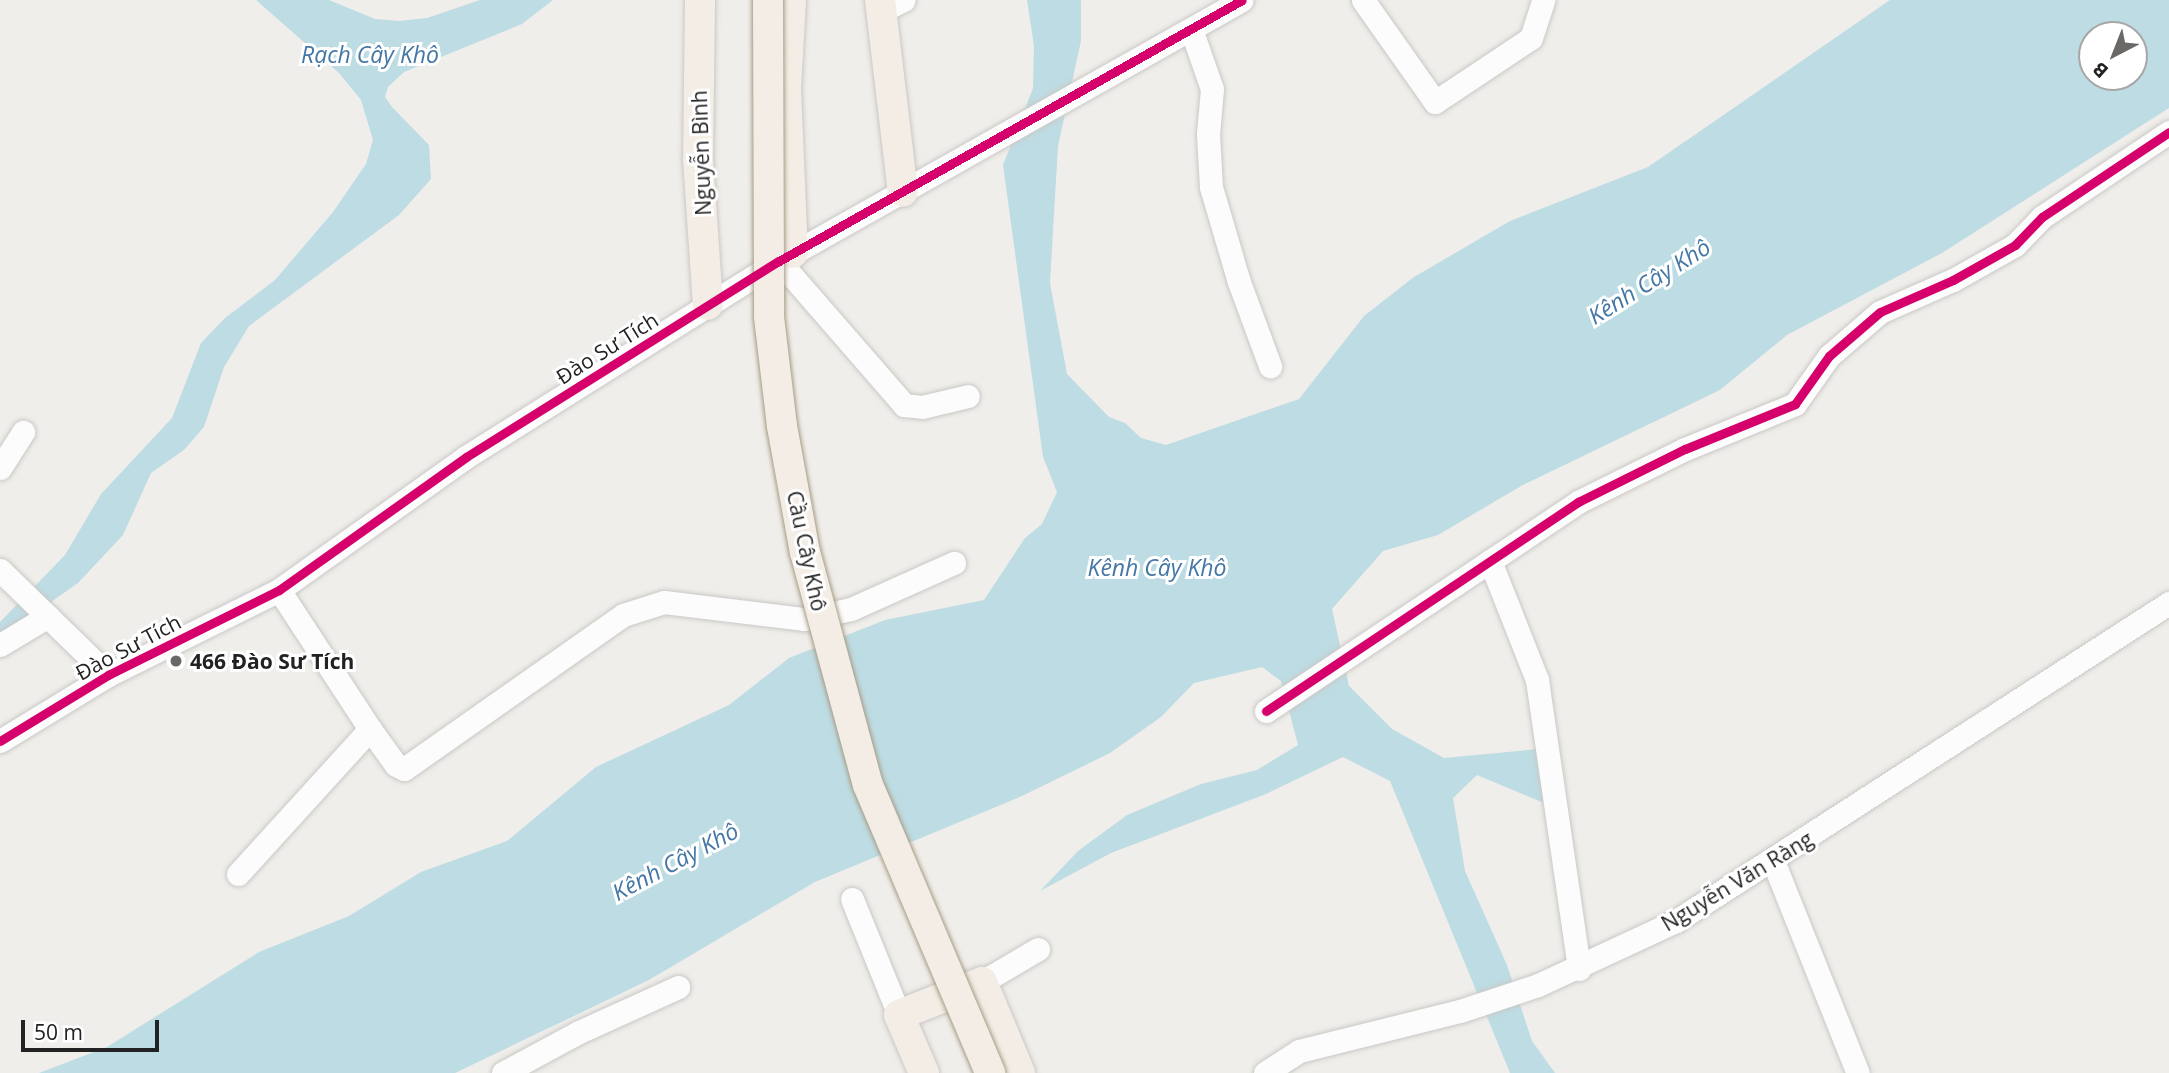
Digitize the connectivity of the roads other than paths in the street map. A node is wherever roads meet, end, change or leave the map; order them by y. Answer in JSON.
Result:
{"nodes":[{"id":1,"x":700,"y":0,"type":"edge"},
{"id":2,"x":768,"y":0,"type":"edge"},
{"id":3,"x":791,"y":0,"type":"edge"},
{"id":4,"x":1242,"y":0,"type":"edge"},
{"id":5,"x":1363,"y":0,"type":"edge"},
{"id":6,"x":1543,"y":0,"type":"edge"},
{"id":7,"x":888,"y":4,"type":"edge"},
{"id":8,"x":1191,"y":29,"type":"junction"},
{"id":9,"x":2169,"y":132,"type":"edge"},
{"id":10,"x":903,"y":192,"type":"junction"},
{"id":11,"x":786,"y":257,"type":"junction"},
{"id":12,"x":708,"y":305,"type":"junction"},
{"id":13,"x":1270,"y":366,"type":"dead end"},
{"id":14,"x":968,"y":396,"type":"dead end"},
{"id":15,"x":23,"y":432,"type":"dead end"},
{"id":16,"x":2,"y":459,"type":"edge"},
{"id":17,"x":1490,"y":561,"type":"junction"},
{"id":18,"x":954,"y":563,"type":"dead end"},
{"id":19,"x":0,"y":570,"type":"edge"},
{"id":20,"x":278,"y":590,"type":"junction"},
{"id":21,"x":2169,"y":603,"type":"edge"},
{"id":22,"x":47,"y":615,"type":"junction"},
{"id":23,"x":0,"y":645,"type":"edge"},
{"id":24,"x":108,"y":675,"type":"junction"},
{"id":25,"x":1266,"y":711,"type":"dead end"},
{"id":26,"x":370,"y":729,"type":"junction"},
{"id":27,"x":0,"y":741,"type":"edge"},
{"id":28,"x":1773,"y":861,"type":"junction"},
{"id":29,"x":238,"y":874,"type":"dead end"},
{"id":30,"x":852,"y":899,"type":"dead end"},
{"id":31,"x":1038,"y":949,"type":"dead end"},
{"id":32,"x":1579,"y":970,"type":"junction"},
{"id":33,"x":982,"y":982,"type":"junction"},
{"id":34,"x":678,"y":987,"type":"dead end"},
{"id":35,"x":899,"y":1015,"type":"junction"},
{"id":36,"x":503,"y":1073,"type":"edge"},
{"id":37,"x":924,"y":1073,"type":"edge"},
{"id":38,"x":990,"y":1073,"type":"edge"},
{"id":39,"x":1020,"y":1073,"type":"edge"},
{"id":40,"x":1265,"y":1073,"type":"edge"},
{"id":41,"x":1858,"y":1073,"type":"edge"}],
"edges":[{"from":1,"to":12,"type":"main road","name":"Nguyễn Bình"},
{"from":2,"to":38,"type":"main road","name":"Cầu Cây Khô","bridge":true},
{"from":3,"to":11,"type":"main road"},
{"from":4,"to":8,"type":"street","name":"Đào Sư Tích"},
{"from":5,"to":6,"type":"street"},
{"from":7,"to":10,"type":"main road"},
{"from":8,"to":10,"type":"street","name":"Đào Sư Tích"},
{"from":8,"to":13,"type":"street"},
{"from":9,"to":17,"type":"street"},
{"from":10,"to":11,"type":"street","name":"Đào Sư Tích"},
{"from":11,"to":12,"type":"street","name":"Đào Sư Tích"},
{"from":11,"to":14,"type":"street"},
{"from":12,"to":20,"type":"street","name":"Đào Sư Tích"},
{"from":15,"to":16,"type":"street"},
{"from":17,"to":25,"type":"street"},
{"from":17,"to":32,"type":"street"},
{"from":18,"to":26,"type":"street"},
{"from":19,"to":22,"type":"street"},
{"from":20,"to":24,"type":"street","name":"Đào Sư Tích"},
{"from":20,"to":26,"type":"street"},
{"from":21,"to":28,"type":"street","name":"Nguyễn Văn Ràng"},
{"from":22,"to":23,"type":"street"},
{"from":22,"to":24,"type":"street"},
{"from":24,"to":27,"type":"street","name":"Đào Sư Tích"},
{"from":26,"to":29,"type":"street"},
{"from":28,"to":32,"type":"street","name":"Nguyễn Văn Ràng"},
{"from":28,"to":41,"type":"street"},
{"from":30,"to":35,"type":"street"},
{"from":31,"to":33,"type":"street"},
{"from":32,"to":40,"type":"street","name":"Nguyễn Văn Ràng"},
{"from":33,"to":35,"type":"main road"},
{"from":33,"to":39,"type":"main road"},
{"from":34,"to":36,"type":"street"},
{"from":35,"to":37,"type":"main road"}]}
